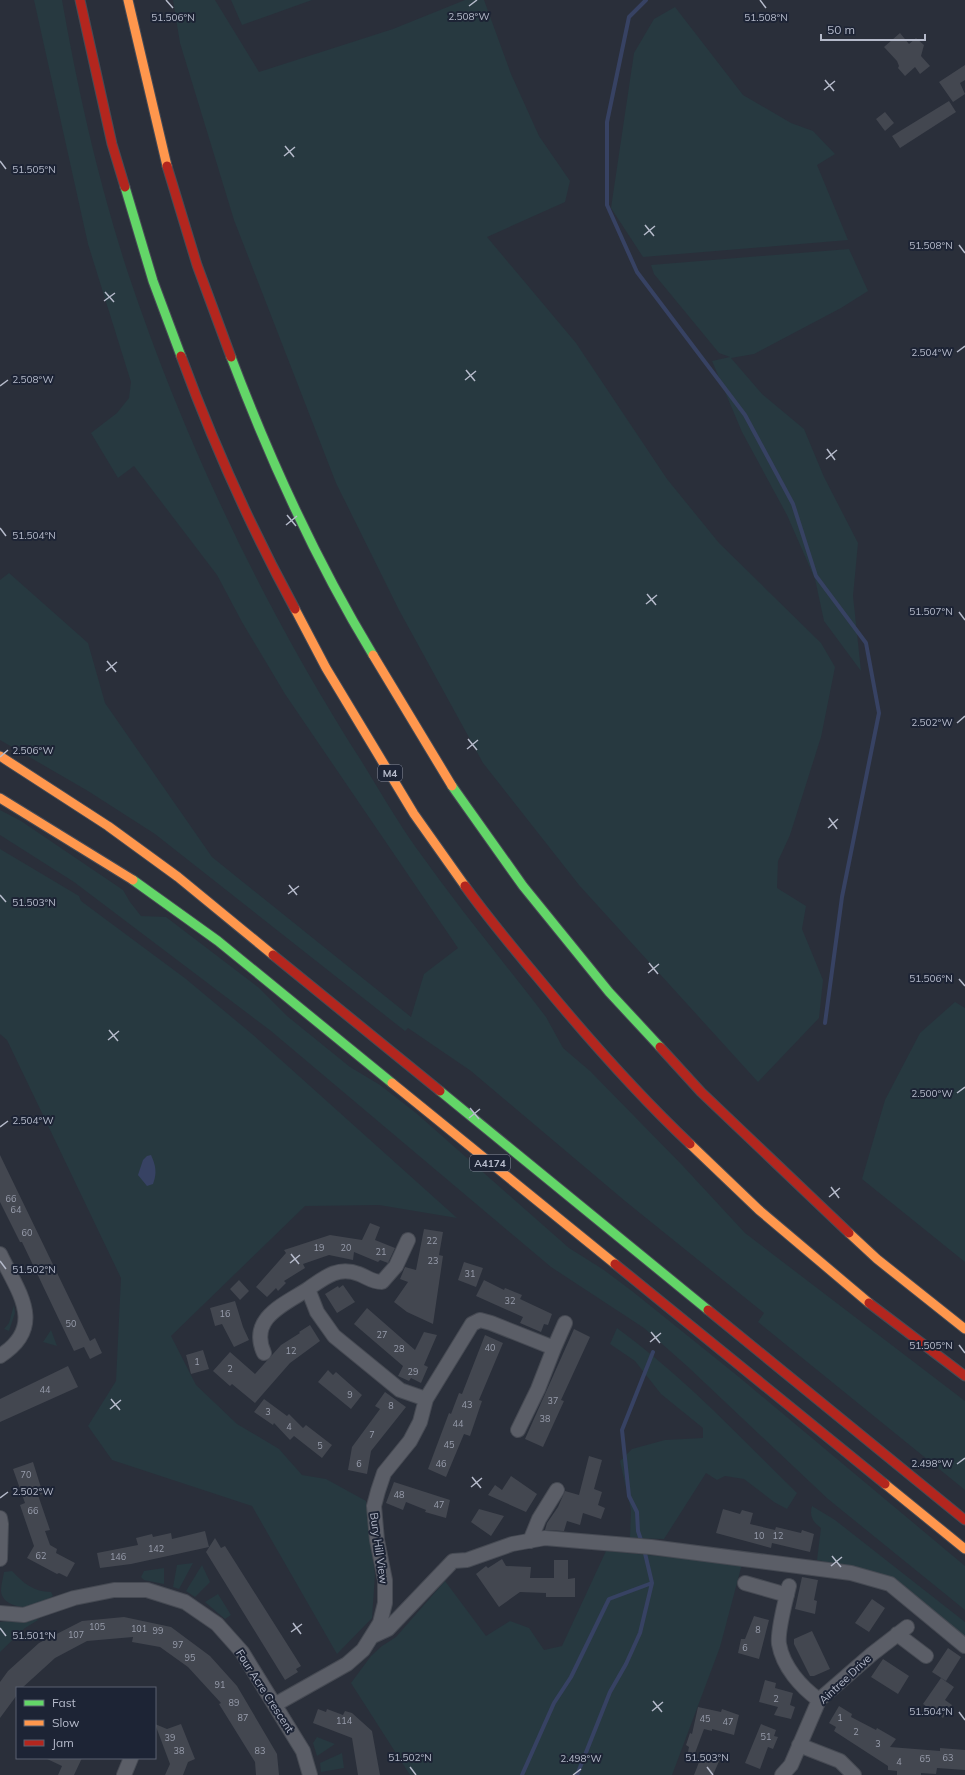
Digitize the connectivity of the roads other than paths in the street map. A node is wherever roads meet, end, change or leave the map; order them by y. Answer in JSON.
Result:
{"nodes":[{"id":1,"x":80,"y":0,"type":"edge"},
{"id":2,"x":128,"y":0,"type":"edge"},
{"id":3,"x":0,"y":756,"type":"edge"},
{"id":4,"x":0,"y":798,"type":"edge"},
{"id":5,"x":408,"y":1240,"type":"dead end"},
{"id":6,"x":0,"y":1254,"type":"edge"},
{"id":7,"x":308,"y":1289,"type":"junction"},
{"id":8,"x":566,"y":1323,"type":"dead end"},
{"id":9,"x":965,"y":1329,"type":"edge"},
{"id":10,"x":554,"y":1348,"type":"junction"},
{"id":11,"x":264,"y":1353,"type":"dead end"},
{"id":12,"x":0,"y":1356,"type":"edge"},
{"id":13,"x":965,"y":1376,"type":"edge"},
{"id":14,"x":426,"y":1399,"type":"junction"},
{"id":15,"x":518,"y":1430,"type":"dead end"},
{"id":16,"x":556,"y":1490,"type":"dead end"},
{"id":17,"x":0,"y":1518,"type":"edge"},
{"id":18,"x":965,"y":1520,"type":"edge"},
{"id":19,"x":530,"y":1541,"type":"junction"},
{"id":20,"x":965,"y":1549,"type":"edge"},
{"id":21,"x":0,"y":1559,"type":"edge"},
{"id":22,"x":745,"y":1583,"type":"dead end"},
{"id":23,"x":0,"y":1613,"type":"edge"},
{"id":24,"x":373,"y":1636,"type":"junction"},
{"id":25,"x":965,"y":1646,"type":"edge"},
{"id":26,"x":926,"y":1656,"type":"dead end"},
{"id":27,"x":819,"y":1700,"type":"junction"},
{"id":28,"x":276,"y":1704,"type":"junction"},
{"id":29,"x":799,"y":1745,"type":"junction"},
{"id":30,"x":131,"y":1759,"type":"edge"},
{"id":31,"x":124,"y":1775,"type":"edge"},
{"id":32,"x":310,"y":1775,"type":"edge"},
{"id":33,"x":782,"y":1775,"type":"edge"},
{"id":34,"x":854,"y":1775,"type":"edge"}],
"edges":[{"from":1,"to":13,"type":"highway","number":"M4"},
{"from":2,"to":9,"type":"highway"},
{"from":3,"to":18,"type":"highway","number":"A4174"},
{"from":4,"to":20,"type":"highway","number":"A4174"},
{"from":5,"to":7,"type":"street"},
{"from":6,"to":12,"type":"street"},
{"from":7,"to":11,"type":"street"},
{"from":7,"to":14,"type":"street"},
{"from":8,"to":10,"type":"street"},
{"from":10,"to":14,"type":"street","name":"Bury Hill View"},
{"from":10,"to":15,"type":"street"},
{"from":14,"to":24,"type":"street","name":"Bury Hill View"},
{"from":16,"to":19,"type":"street"},
{"from":17,"to":21,"type":"street"},
{"from":19,"to":24,"type":"street"},
{"from":19,"to":25,"type":"street"},
{"from":22,"to":27,"type":"street"},
{"from":23,"to":28,"type":"street","name":"Four Acre Crescent"},
{"from":24,"to":28,"type":"street","name":"Bury Hill View"},
{"from":26,"to":27,"type":"street","name":"Aintree Drive"},
{"from":27,"to":29,"type":"street","name":"Aintree Drive"},
{"from":28,"to":32,"type":"street","name":"Four Acre Crescent"},
{"from":29,"to":33,"type":"street","name":"Aintree Drive"},
{"from":29,"to":34,"type":"street"},
{"from":30,"to":31,"type":"street"}]}
